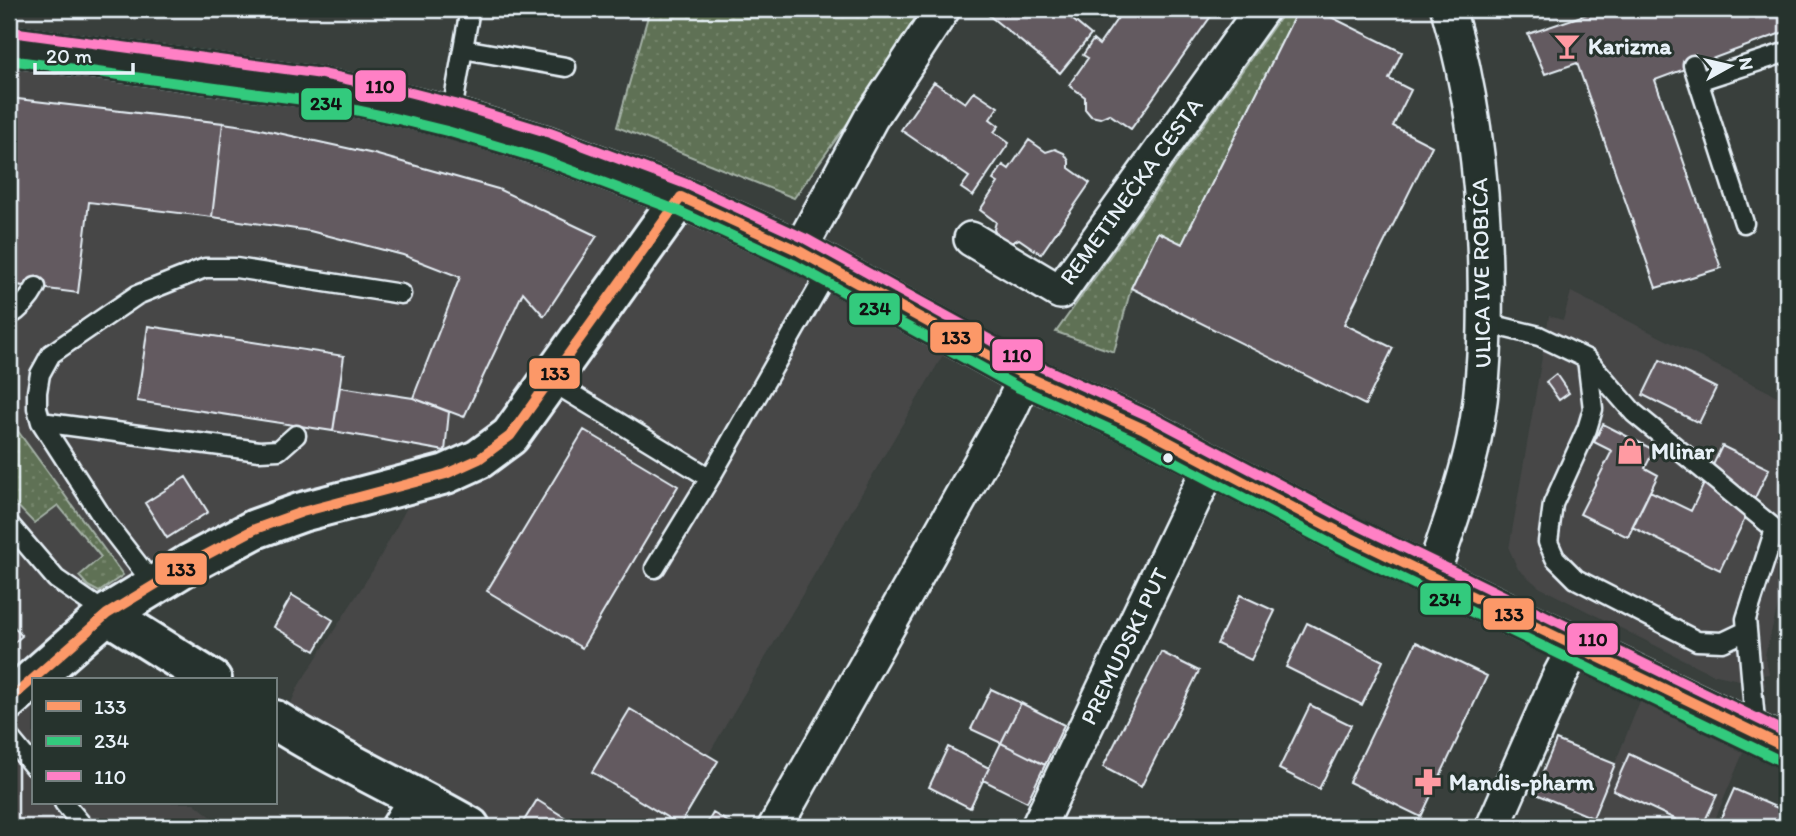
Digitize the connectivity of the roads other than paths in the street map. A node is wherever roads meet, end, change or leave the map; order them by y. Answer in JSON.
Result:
{"nodes":[{"id":1,"x":470,"y":9,"type":"edge"},
{"id":2,"x":943,"y":9,"type":"edge"},
{"id":3,"x":1262,"y":9,"type":"edge"},
{"id":4,"x":1447,"y":9,"type":"edge"},
{"id":5,"x":9,"y":46,"type":"edge"},
{"id":6,"x":463,"y":49,"type":"junction"},
{"id":7,"x":1787,"y":52,"type":"edge"},
{"id":8,"x":566,"y":67,"type":"dead end"},
{"id":9,"x":451,"y":117,"type":"junction"},
{"id":10,"x":681,"y":197,"type":"junction"},
{"id":11,"x":1744,"y":223,"type":"dead end"},
{"id":12,"x":971,"y":239,"type":"dead end"},
{"id":13,"x":814,"y":259,"type":"junction"},
{"id":14,"x":36,"y":287,"type":"dead end"},
{"id":15,"x":401,"y":294,"type":"dead end"},
{"id":16,"x":9,"y":316,"type":"edge"},
{"id":17,"x":1486,"y":323,"type":"junction"},
{"id":18,"x":1587,"y":359,"type":"junction"},
{"id":19,"x":1026,"y":376,"type":"junction"},
{"id":20,"x":549,"y":380,"type":"junction"},
{"id":21,"x":41,"y":422,"type":"junction"},
{"id":22,"x":296,"y":435,"type":"dead end"},
{"id":23,"x":1211,"y":464,"type":"junction"},
{"id":24,"x":710,"y":478,"type":"junction"},
{"id":25,"x":9,"y":524,"type":"edge"},
{"id":26,"x":655,"y":568,"type":"dead end"},
{"id":27,"x":1432,"y":576,"type":"junction"},
{"id":28,"x":154,"y":585,"type":"junction"},
{"id":29,"x":107,"y":614,"type":"junction"},
{"id":30,"x":1746,"y":631,"type":"junction"},
{"id":31,"x":1575,"y":647,"type":"junction"},
{"id":32,"x":34,"y":678,"type":"edge"},
{"id":33,"x":209,"y":678,"type":"edge"},
{"id":34,"x":32,"y":680,"type":"edge"},
{"id":35,"x":9,"y":700,"type":"edge"},
{"id":36,"x":276,"y":721,"type":"edge"},
{"id":37,"x":9,"y":737,"type":"edge"},
{"id":38,"x":1772,"y":740,"type":"edge"},
{"id":39,"x":32,"y":765,"type":"edge"},
{"id":40,"x":65,"y":804,"type":"edge"},
{"id":41,"x":408,"y":812,"type":"edge"},
{"id":42,"x":85,"y":827,"type":"edge"},
{"id":43,"x":470,"y":827,"type":"edge"},
{"id":44,"x":775,"y":827,"type":"edge"},
{"id":45,"x":1038,"y":827,"type":"edge"},
{"id":46,"x":1493,"y":827,"type":"edge"}],
"edges":[{"from":1,"to":6,"type":"lane"},
{"from":2,"to":13,"type":"street"},
{"from":3,"to":12,"type":"street","name":"REMETINEČKA CESTA"},
{"from":4,"to":17,"type":"street","name":"ULICA IVE ROBIĆA"},
{"from":5,"to":9,"type":"main road"},
{"from":6,"to":8,"type":"lane"},
{"from":6,"to":9,"type":"lane"},
{"from":7,"to":11,"type":"lane"},
{"from":9,"to":10,"type":"main road"},
{"from":10,"to":13,"type":"main road"},
{"from":10,"to":20,"type":"main road"},
{"from":13,"to":19,"type":"main road"},
{"from":13,"to":24,"type":"lane"},
{"from":14,"to":16,"type":"lane"},
{"from":15,"to":21,"type":"lane"},
{"from":17,"to":18,"type":"lane"},
{"from":17,"to":27,"type":"street","name":"ULICA IVE ROBIĆA"},
{"from":18,"to":30,"type":"lane"},
{"from":18,"to":30,"type":"lane"},
{"from":19,"to":23,"type":"main road"},
{"from":19,"to":44,"type":"street"},
{"from":20,"to":24,"type":"lane"},
{"from":20,"to":28,"type":"main road"},
{"from":21,"to":22,"type":"lane"},
{"from":21,"to":28,"type":"lane"},
{"from":23,"to":27,"type":"main road"},
{"from":23,"to":45,"type":"street","name":"PREMUDSKI PUT"},
{"from":24,"to":26,"type":"lane"},
{"from":25,"to":29,"type":"lane"},
{"from":27,"to":31,"type":"main road"},
{"from":28,"to":29,"type":"main road"},
{"from":29,"to":32,"type":"main road"},
{"from":29,"to":33,"type":"main road"},
{"from":30,"to":38,"type":"lane"},
{"from":31,"to":38,"type":"main road"},
{"from":31,"to":46,"type":"street"},
{"from":34,"to":35,"type":"main road"},
{"from":36,"to":41,"type":"main road"},
{"from":37,"to":39,"type":"lane"},
{"from":40,"to":42,"type":"lane"},
{"from":41,"to":43,"type":"main road"}]}
